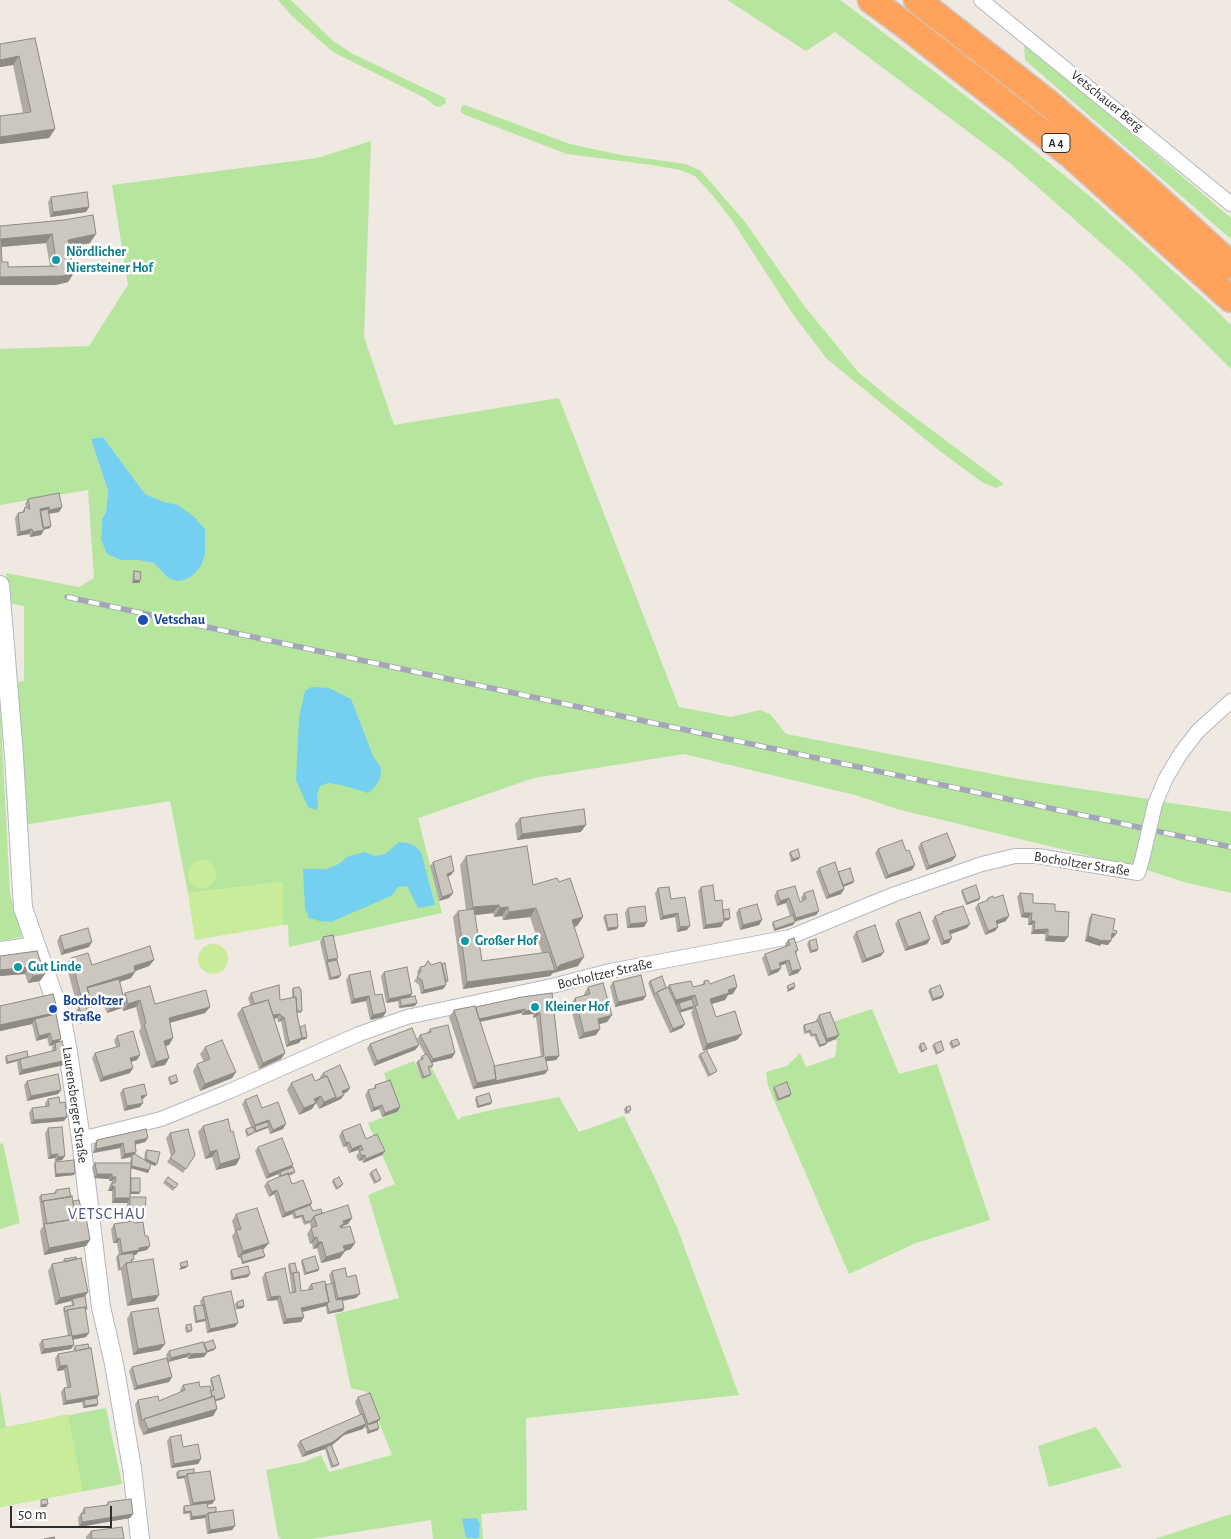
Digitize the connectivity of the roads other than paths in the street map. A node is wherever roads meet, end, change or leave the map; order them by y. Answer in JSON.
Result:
{"nodes":[{"id":1,"x":871,"y":0,"type":"edge"},
{"id":2,"x":917,"y":0,"type":"edge"},
{"id":3,"x":981,"y":0,"type":"edge"},
{"id":4,"x":1231,"y":204,"type":"edge"},
{"id":5,"x":1231,"y":265,"type":"edge"},
{"id":6,"x":1231,"y":299,"type":"edge"},
{"id":7,"x":0,"y":584,"type":"edge"},
{"id":8,"x":1231,"y":701,"type":"edge"},
{"id":9,"x":37,"y":944,"type":"junction"},
{"id":10,"x":0,"y":949,"type":"edge"},
{"id":11,"x":81,"y":1139,"type":"junction"},
{"id":12,"x":140,"y":1539,"type":"edge"}],
"edges":[{"from":1,"to":6,"type":"highway","number":"A 4"},
{"from":2,"to":5,"type":"highway","number":"A 4"},
{"from":3,"to":4,"type":"street","name":"Vetschauer Berg"},
{"from":7,"to":9,"type":"street","name":"Laurensberger Straße"},
{"from":8,"to":11,"type":"street","name":"Bocholtzer Straße","bridge":true},
{"from":9,"to":10,"type":"street"},
{"from":9,"to":11,"type":"street","name":"Laurensberger Straße"},
{"from":11,"to":12,"type":"street","name":"Laurensberger Straße"}]}
